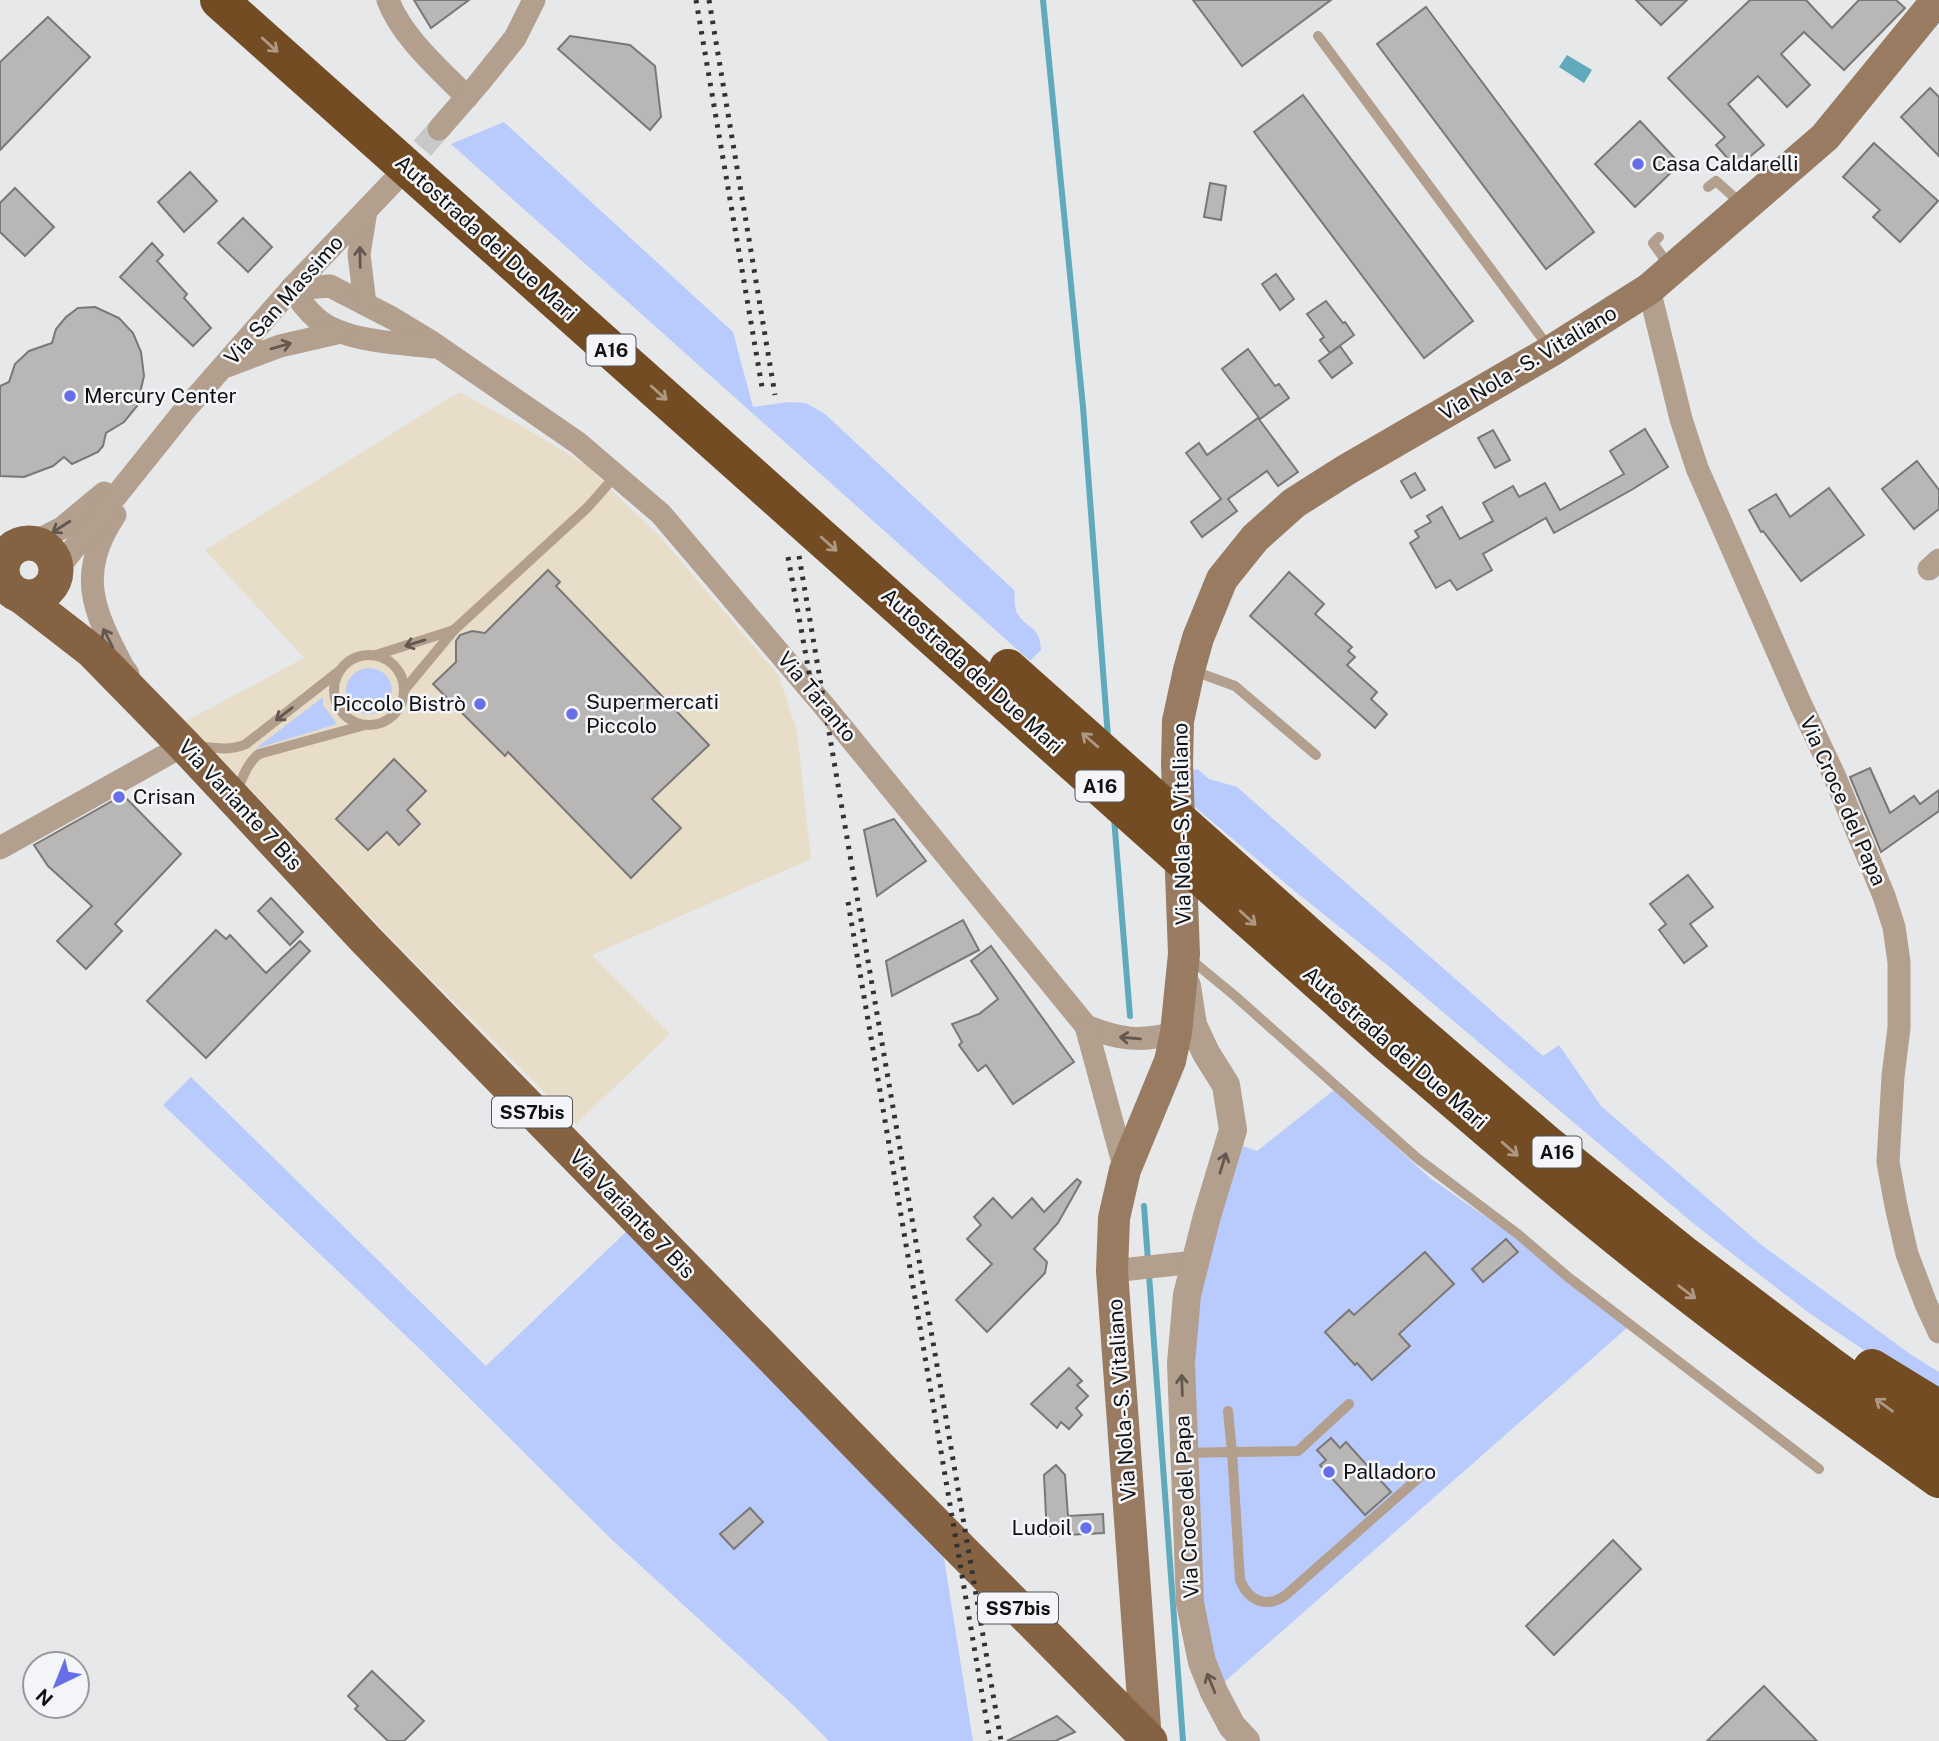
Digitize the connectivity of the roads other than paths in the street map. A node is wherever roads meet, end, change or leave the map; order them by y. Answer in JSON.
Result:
{"nodes":[{"id":1,"x":219,"y":0,"type":"edge"},
{"id":2,"x":259,"y":0,"type":"edge"},
{"id":3,"x":388,"y":0,"type":"edge"},
{"id":4,"x":534,"y":0,"type":"edge"},
{"id":5,"x":1937,"y":0,"type":"edge"},
{"id":6,"x":1318,"y":36,"type":"dead end"},
{"id":7,"x":467,"y":97,"type":"junction"},
{"id":8,"x":439,"y":129,"type":"tunnel mouth"},
{"id":9,"x":392,"y":183,"type":"tunnel mouth"},
{"id":10,"x":1709,"y":187,"type":"dead end"},
{"id":11,"x":1745,"y":207,"type":"junction"},
{"id":12,"x":366,"y":211,"type":"junction"},
{"id":13,"x":1659,"y":236,"type":"dead end"},
{"id":14,"x":1660,"y":279,"type":"junction"},
{"id":15,"x":291,"y":289,"type":"junction"},
{"id":16,"x":365,"y":304,"type":"junction"},
{"id":17,"x":341,"y":332,"type":"junction"},
{"id":18,"x":439,"y":348,"type":"junction"},
{"id":19,"x":1551,"y":351,"type":"junction"},
{"id":20,"x":223,"y":367,"type":"junction"},
{"id":21,"x":151,"y":451,"type":"junction"},
{"id":22,"x":616,"y":475,"type":"junction"},
{"id":23,"x":19,"y":539,"type":"edge"},
{"id":24,"x":55,"y":573,"type":"junction"},
{"id":25,"x":8,"y":580,"type":"edge"},
{"id":26,"x":454,"y":630,"type":"junction"},
{"id":27,"x":92,"y":652,"type":"junction"},
{"id":28,"x":376,"y":655,"type":"junction"},
{"id":29,"x":1189,"y":670,"type":"junction"},
{"id":30,"x":338,"y":672,"type":"junction"},
{"id":31,"x":405,"y":689,"type":"junction"},
{"id":32,"x":1011,"y":689,"type":"junction"},
{"id":33,"x":156,"y":717,"type":"junction"},
{"id":34,"x":365,"y":725,"type":"junction"},
{"id":35,"x":184,"y":745,"type":"junction"},
{"id":36,"x":1316,"y":755,"type":"dead end"},
{"id":37,"x":233,"y":799,"type":"junction"},
{"id":38,"x":1196,"y":834,"type":"junction"},
{"id":39,"x":0,"y":848,"type":"edge"},
{"id":40,"x":1184,"y":954,"type":"junction"},
{"id":41,"x":1086,"y":1026,"type":"junction"},
{"id":42,"x":1176,"y":1033,"type":"junction"},
{"id":43,"x":1206,"y":1053,"type":"junction"},
{"id":44,"x":1125,"y":1170,"type":"junction"},
{"id":45,"x":1195,"y":1262,"type":"junction"},
{"id":46,"x":1136,"y":1268,"type":"junction"},
{"id":47,"x":1939,"y":1332,"type":"edge"},
{"id":48,"x":1349,"y":1404,"type":"dead end"},
{"id":49,"x":1939,"y":1409,"type":"edge"},
{"id":50,"x":1228,"y":1411,"type":"dead end"},
{"id":51,"x":1939,"y":1445,"type":"edge"},
{"id":52,"x":1232,"y":1452,"type":"junction"},
{"id":53,"x":1185,"y":1453,"type":"junction"},
{"id":54,"x":1819,"y":1469,"type":"dead end"},
{"id":55,"x":1423,"y":1474,"type":"dead end"},
{"id":56,"x":1939,"y":1479,"type":"edge"},
{"id":57,"x":1148,"y":1741,"type":"edge"},
{"id":58,"x":1245,"y":1741,"type":"edge"}],
"edges":[{"from":1,"to":32,"type":"highway","name":"Autostrada dei Due Mari","number":"A16","one_way":true},
{"from":2,"to":32,"type":"highway","name":"Autostrada dei Due Mari","number":"A16"},
{"from":3,"to":7,"type":"street"},
{"from":4,"to":7,"type":"street"},
{"from":5,"to":11,"type":"main road","name":"Via Nola - S. Vitaliano"},
{"from":6,"to":19,"type":"lane"},
{"from":7,"to":8,"type":"street"},
{"from":9,"to":12,"type":"street","name":"Via San Massimo"},
{"from":10,"to":11,"type":"lane"},
{"from":11,"to":14,"type":"main road","name":"Via Nola - S. Vitaliano"},
{"from":12,"to":15,"type":"street","name":"Via San Massimo"},
{"from":16,"to":12,"type":"street","one_way":true},
{"from":13,"to":14,"type":"lane"},
{"from":14,"to":19,"type":"main road","name":"Via Nola - S. Vitaliano"},
{"from":14,"to":47,"type":"street","name":"Via Croce del Papa"},
{"from":15,"to":16,"type":"street","name":"Via Taranto"},
{"from":15,"to":17,"type":"street","name":"Via Taranto"},
{"from":15,"to":20,"type":"street","name":"Via San Massimo"},
{"from":16,"to":18,"type":"street","name":"Via Taranto"},
{"from":17,"to":18,"type":"street","name":"Via Taranto"},
{"from":20,"to":17,"type":"street","name":"Via Taranto","one_way":true},
{"from":18,"to":22,"type":"street","name":"Via Taranto"},
{"from":19,"to":29,"type":"main road","name":"Via Nola - S. Vitaliano"},
{"from":20,"to":21,"type":"street","name":"Via San Massimo"},
{"from":21,"to":23,"type":"street","name":"Via San Massimo","one_way":true},
{"from":21,"to":24,"type":"street","name":"Via San Massimo"},
{"from":33,"to":21,"type":"street","name":"Via San Massimo","one_way":true},
{"from":22,"to":26,"type":"lane"},
{"from":22,"to":41,"type":"street","name":"Via Taranto"},
{"from":23,"to":24,"type":"main road","number":"SS7bis"},
{"from":23,"to":25,"type":"main road"},
{"from":24,"to":25,"type":"main road"},
{"from":24,"to":27,"type":"main road","name":"Via Variante 7 Bis","number":"SS7bis"},
{"from":25,"to":27,"type":"main road","name":"Via Variante 7 Bis","number":"SS7bis"},
{"from":26,"to":28,"type":"lane","one_way":true},
{"from":26,"to":31,"type":"lane"},
{"from":27,"to":33,"type":"main road","name":"Via Variante 7 Bis","number":"SS7bis"},
{"from":28,"to":30,"type":"lane"},
{"from":28,"to":31,"type":"lane"},
{"from":29,"to":36,"type":"lane"},
{"from":29,"to":40,"type":"main road","name":"Via Nola - S. Vitaliano"},
{"from":30,"to":34,"type":"lane"},
{"from":30,"to":35,"type":"lane","one_way":true},
{"from":31,"to":34,"type":"lane"},
{"from":38,"to":32,"type":"highway","name":"Autostrada dei Due Mari","number":"A16","one_way":true},
{"from":32,"to":56,"type":"highway","name":"Autostrada dei Due Mari","number":"A16","one_way":true},
{"from":33,"to":35,"type":"main road","name":"Via Variante 7 Bis","number":"SS7bis"},
{"from":34,"to":37,"type":"lane"},
{"from":35,"to":37,"type":"main road","name":"Via Variante 7 Bis","number":"SS7bis"},
{"from":35,"to":39,"type":"street"},
{"from":37,"to":57,"type":"main road","name":"Via Variante 7 Bis","number":"SS7bis"},
{"from":38,"to":49,"type":"highway"},
{"from":51,"to":38,"type":"highway","name":"Autostrada dei Due Mari","number":"A16","one_way":true},
{"from":40,"to":42,"type":"main road","name":"Via Nola - S. Vitaliano"},
{"from":40,"to":43,"type":"street","name":"Via Croce del Papa"},
{"from":40,"to":54,"type":"lane"},
{"from":42,"to":41,"type":"street","one_way":true},
{"from":41,"to":44,"type":"street"},
{"from":42,"to":43,"type":"street","name":"Via Croce del Papa"},
{"from":42,"to":44,"type":"main road","name":"Via Nola - S. Vitaliano"},
{"from":45,"to":43,"type":"street","name":"Via Croce del Papa","one_way":true},
{"from":44,"to":46,"type":"main road","name":"Via Nola - S. Vitaliano"},
{"from":45,"to":46,"type":"street"},
{"from":53,"to":45,"type":"street","name":"Via Croce del Papa","one_way":true},
{"from":46,"to":57,"type":"main road","name":"Via Nola - S. Vitaliano"},
{"from":48,"to":52,"type":"lane"},
{"from":50,"to":52,"type":"lane"},
{"from":52,"to":53,"type":"lane"},
{"from":52,"to":55,"type":"lane"},
{"from":58,"to":53,"type":"street","name":"Via Croce del Papa","one_way":true}]}
